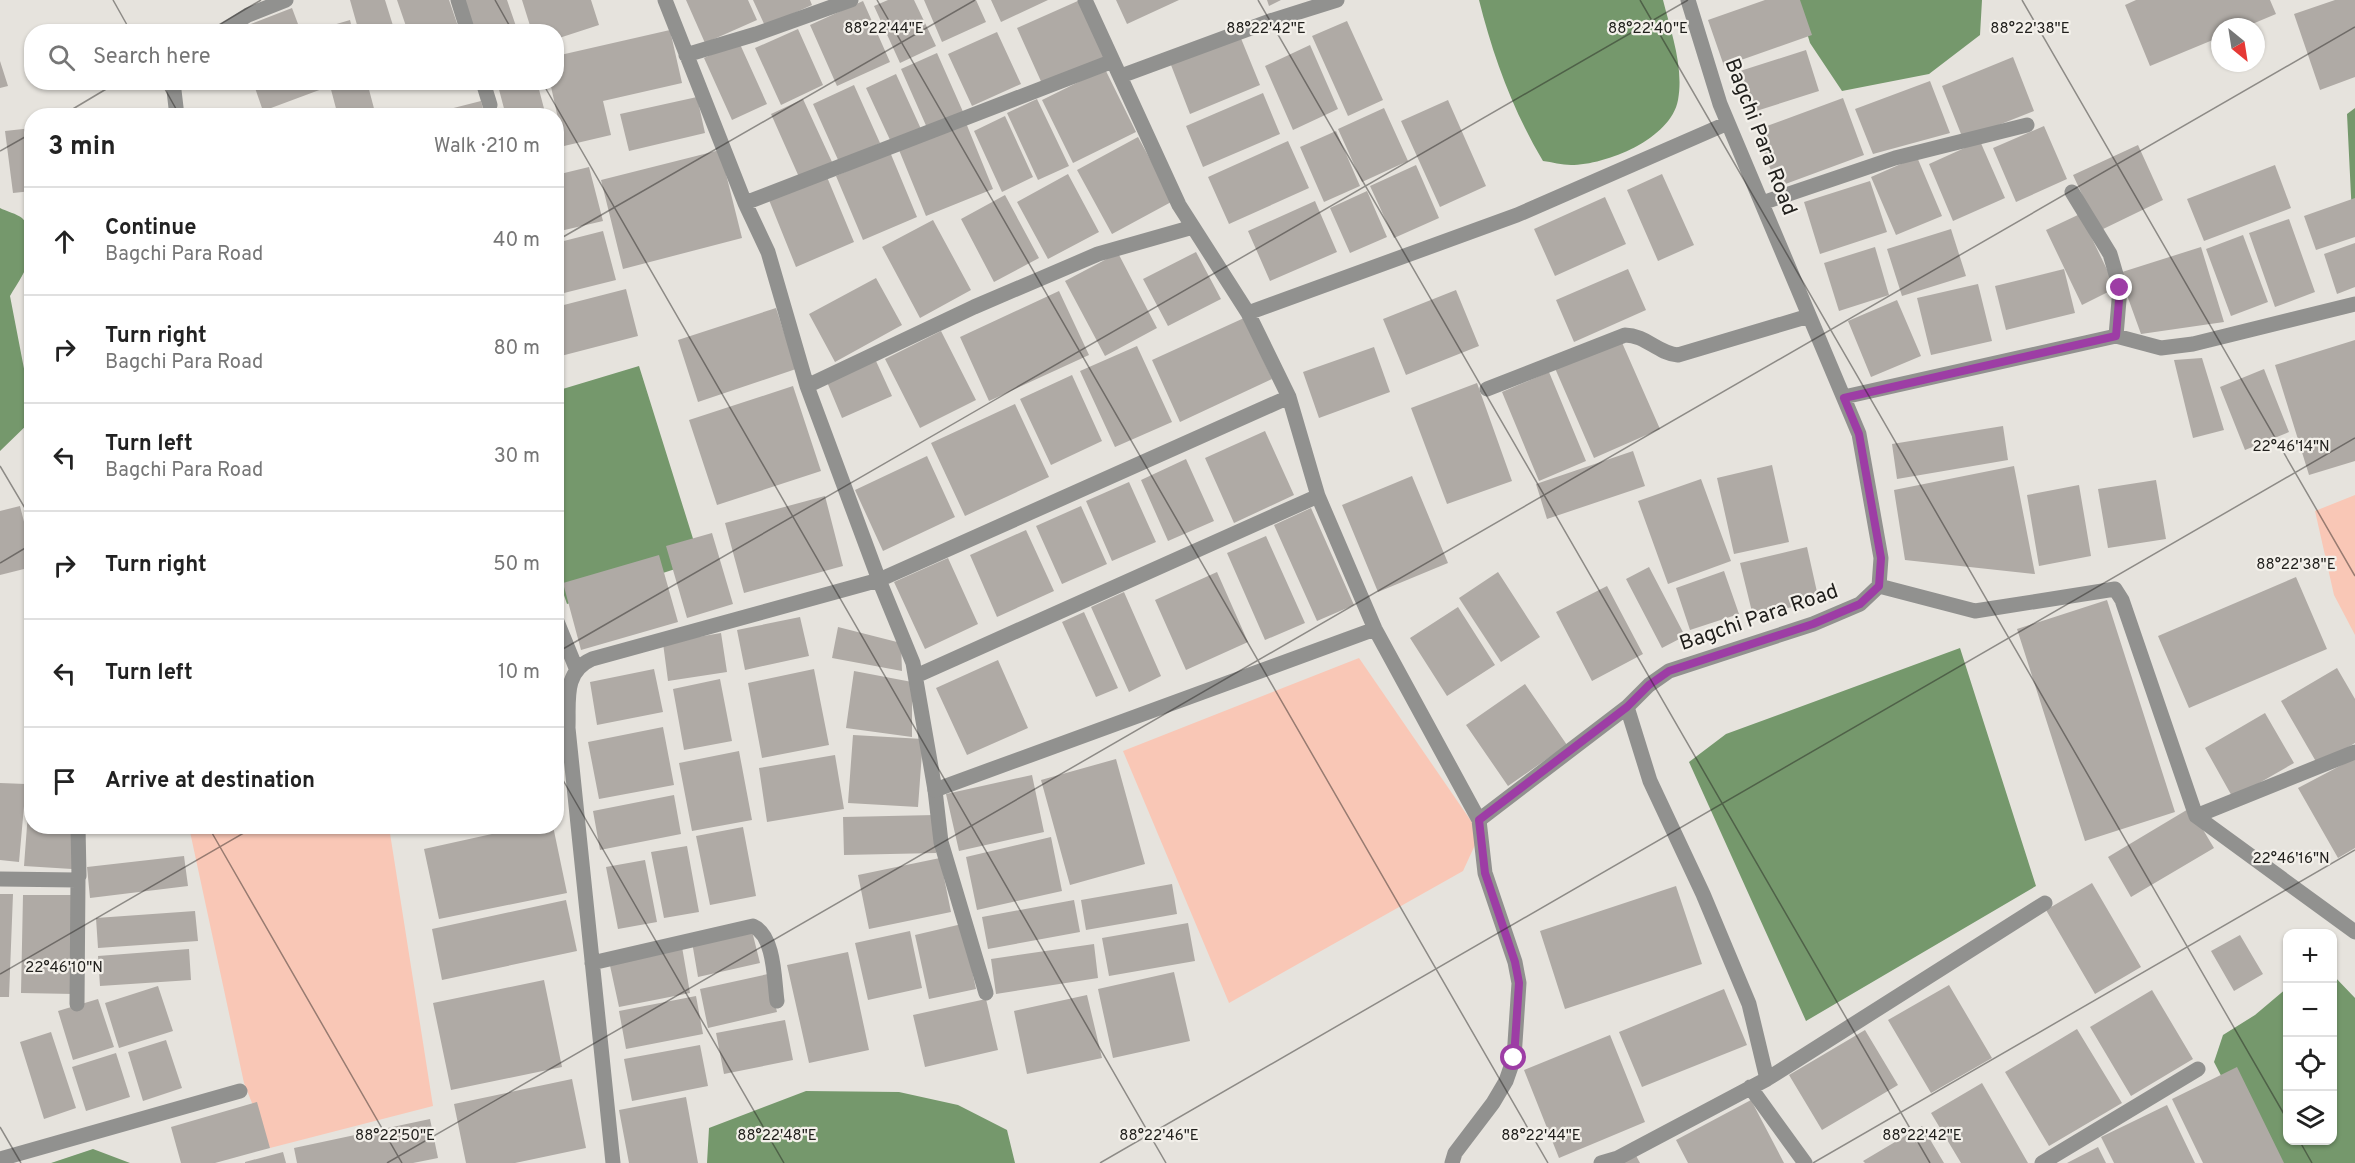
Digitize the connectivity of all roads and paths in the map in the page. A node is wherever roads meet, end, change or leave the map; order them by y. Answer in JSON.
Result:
{"nodes":[{"id":1,"x":286,"y":0,"type":"edge"},
{"id":2,"x":458,"y":0,"type":"edge"},
{"id":3,"x":664,"y":0,"type":"edge"},
{"id":4,"x":851,"y":0,"type":"edge"},
{"id":5,"x":1085,"y":0,"type":"edge"},
{"id":6,"x":1337,"y":0,"type":"edge"},
{"id":7,"x":1688,"y":0,"type":"edge"},
{"id":8,"x":234,"y":24,"type":"edge"},
{"id":9,"x":466,"y":24,"type":"edge"},
{"id":10,"x":686,"y":55,"type":"junction"},
{"id":11,"x":1113,"y":62,"type":"junction"},
{"id":12,"x":1121,"y":76,"type":"junction"},
{"id":13,"x":173,"y":90,"type":"edge"},
{"id":14,"x":485,"y":90,"type":"edge"},
{"id":15,"x":490,"y":105,"type":"dead end"},
{"id":16,"x":176,"y":108,"type":"edge"},
{"id":17,"x":1728,"y":123,"type":"junction"},
{"id":18,"x":2027,"y":125,"type":"dead end"},
{"id":19,"x":2072,"y":192,"type":"dead end"},
{"id":20,"x":745,"y":202,"type":"junction"},
{"id":21,"x":1762,"y":203,"type":"junction"},
{"id":22,"x":1193,"y":227,"type":"junction"},
{"id":23,"x":2355,"y":304,"type":"edge"},
{"id":24,"x":1248,"y":313,"type":"junction"},
{"id":25,"x":1809,"y":316,"type":"junction"},
{"id":26,"x":2116,"y":336,"type":"junction"},
{"id":27,"x":807,"y":386,"type":"junction"},
{"id":28,"x":1487,"y":389,"type":"dead end"},
{"id":29,"x":1289,"y":397,"type":"junction"},
{"id":30,"x":1844,"y":398,"type":"junction"},
{"id":31,"x":1318,"y":496,"type":"junction"},
{"id":32,"x":879,"y":580,"type":"junction"},
{"id":33,"x":1879,"y":586,"type":"junction"},
{"id":34,"x":1375,"y":629,"type":"junction"},
{"id":35,"x":564,"y":639,"type":"edge"},
{"id":36,"x":576,"y":668,"type":"junction"},
{"id":37,"x":916,"y":676,"type":"junction"},
{"id":38,"x":1627,"y":707,"type":"junction"},
{"id":39,"x":564,"y":734,"type":"edge"},
{"id":40,"x":564,"y":750,"type":"edge"},
{"id":41,"x":2355,"y":752,"type":"edge"},
{"id":42,"x":935,"y":790,"type":"junction"},
{"id":43,"x":2196,"y":816,"type":"junction"},
{"id":44,"x":1479,"y":820,"type":"junction"},
{"id":45,"x":78,"y":834,"type":"edge"},
{"id":46,"x":78,"y":878,"type":"junction"},
{"id":47,"x":0,"y":879,"type":"edge"},
{"id":48,"x":2045,"y":903,"type":"dead end"},
{"id":49,"x":2355,"y":932,"type":"edge"},
{"id":50,"x":592,"y":963,"type":"junction"},
{"id":51,"x":986,"y":993,"type":"dead end"},
{"id":52,"x":777,"y":1001,"type":"dead end"},
{"id":53,"x":77,"y":1004,"type":"dead end"},
{"id":54,"x":2198,"y":1069,"type":"dead end"},
{"id":55,"x":1767,"y":1078,"type":"junction"},
{"id":56,"x":1750,"y":1087,"type":"junction"},
{"id":57,"x":240,"y":1091,"type":"dead end"},
{"id":58,"x":0,"y":1159,"type":"edge"},
{"id":59,"x":613,"y":1163,"type":"edge"},
{"id":60,"x":1452,"y":1163,"type":"edge"},
{"id":61,"x":1601,"y":1163,"type":"edge"},
{"id":62,"x":1805,"y":1163,"type":"edge"},
{"id":63,"x":2042,"y":1163,"type":"edge"}],
"edges":[{"from":1,"to":8,"type":"street"},
{"from":2,"to":9,"type":"street"},
{"from":3,"to":10,"type":"street"},
{"from":4,"to":10,"type":"street"},
{"from":5,"to":11,"type":"street"},
{"from":6,"to":12,"type":"street"},
{"from":7,"to":17,"type":"street","name":"Bagchi Para Road"},
{"from":10,"to":20,"type":"street"},
{"from":11,"to":12,"type":"street"},
{"from":11,"to":20,"type":"street"},
{"from":12,"to":22,"type":"street"},
{"from":13,"to":16,"type":"street"},
{"from":14,"to":15,"type":"street"},
{"from":17,"to":21,"type":"street","name":"Bagchi Para Road"},
{"from":17,"to":24,"type":"street"},
{"from":18,"to":21,"type":"street"},
{"from":19,"to":26,"type":"street"},
{"from":20,"to":27,"type":"street"},
{"from":21,"to":25,"type":"street","name":"Bagchi Para Road"},
{"from":22,"to":24,"type":"street"},
{"from":22,"to":27,"type":"street"},
{"from":23,"to":26,"type":"street"},
{"from":24,"to":29,"type":"street"},
{"from":25,"to":28,"type":"street"},
{"from":25,"to":30,"type":"street","name":"Bagchi Para Road"},
{"from":26,"to":30,"type":"street"},
{"from":27,"to":32,"type":"street"},
{"from":29,"to":31,"type":"street"},
{"from":29,"to":32,"type":"street"},
{"from":30,"to":33,"type":"street","name":"Bagchi Para Road"},
{"from":31,"to":34,"type":"street"},
{"from":31,"to":37,"type":"street"},
{"from":32,"to":36,"type":"street"},
{"from":32,"to":37,"type":"street"},
{"from":33,"to":38,"type":"street","name":"Bagchi Para Road"},
{"from":33,"to":43,"type":"street"},
{"from":34,"to":42,"type":"street"},
{"from":34,"to":44,"type":"street"},
{"from":35,"to":36,"type":"street"},
{"from":36,"to":39,"type":"street"},
{"from":37,"to":42,"type":"street"},
{"from":38,"to":44,"type":"street","name":"Bagchi Para Road"},
{"from":38,"to":55,"type":"street"},
{"from":40,"to":50,"type":"street"},
{"from":41,"to":43,"type":"street"},
{"from":42,"to":51,"type":"street"},
{"from":43,"to":49,"type":"street"},
{"from":44,"to":60,"type":"street"},
{"from":45,"to":46,"type":"street"},
{"from":46,"to":47,"type":"street"},
{"from":46,"to":53,"type":"street"},
{"from":48,"to":55,"type":"street"},
{"from":50,"to":52,"type":"street"},
{"from":50,"to":59,"type":"street"},
{"from":54,"to":63,"type":"street"},
{"from":55,"to":56,"type":"street"},
{"from":56,"to":61,"type":"street"},
{"from":56,"to":62,"type":"street"},
{"from":57,"to":58,"type":"street"}]}
